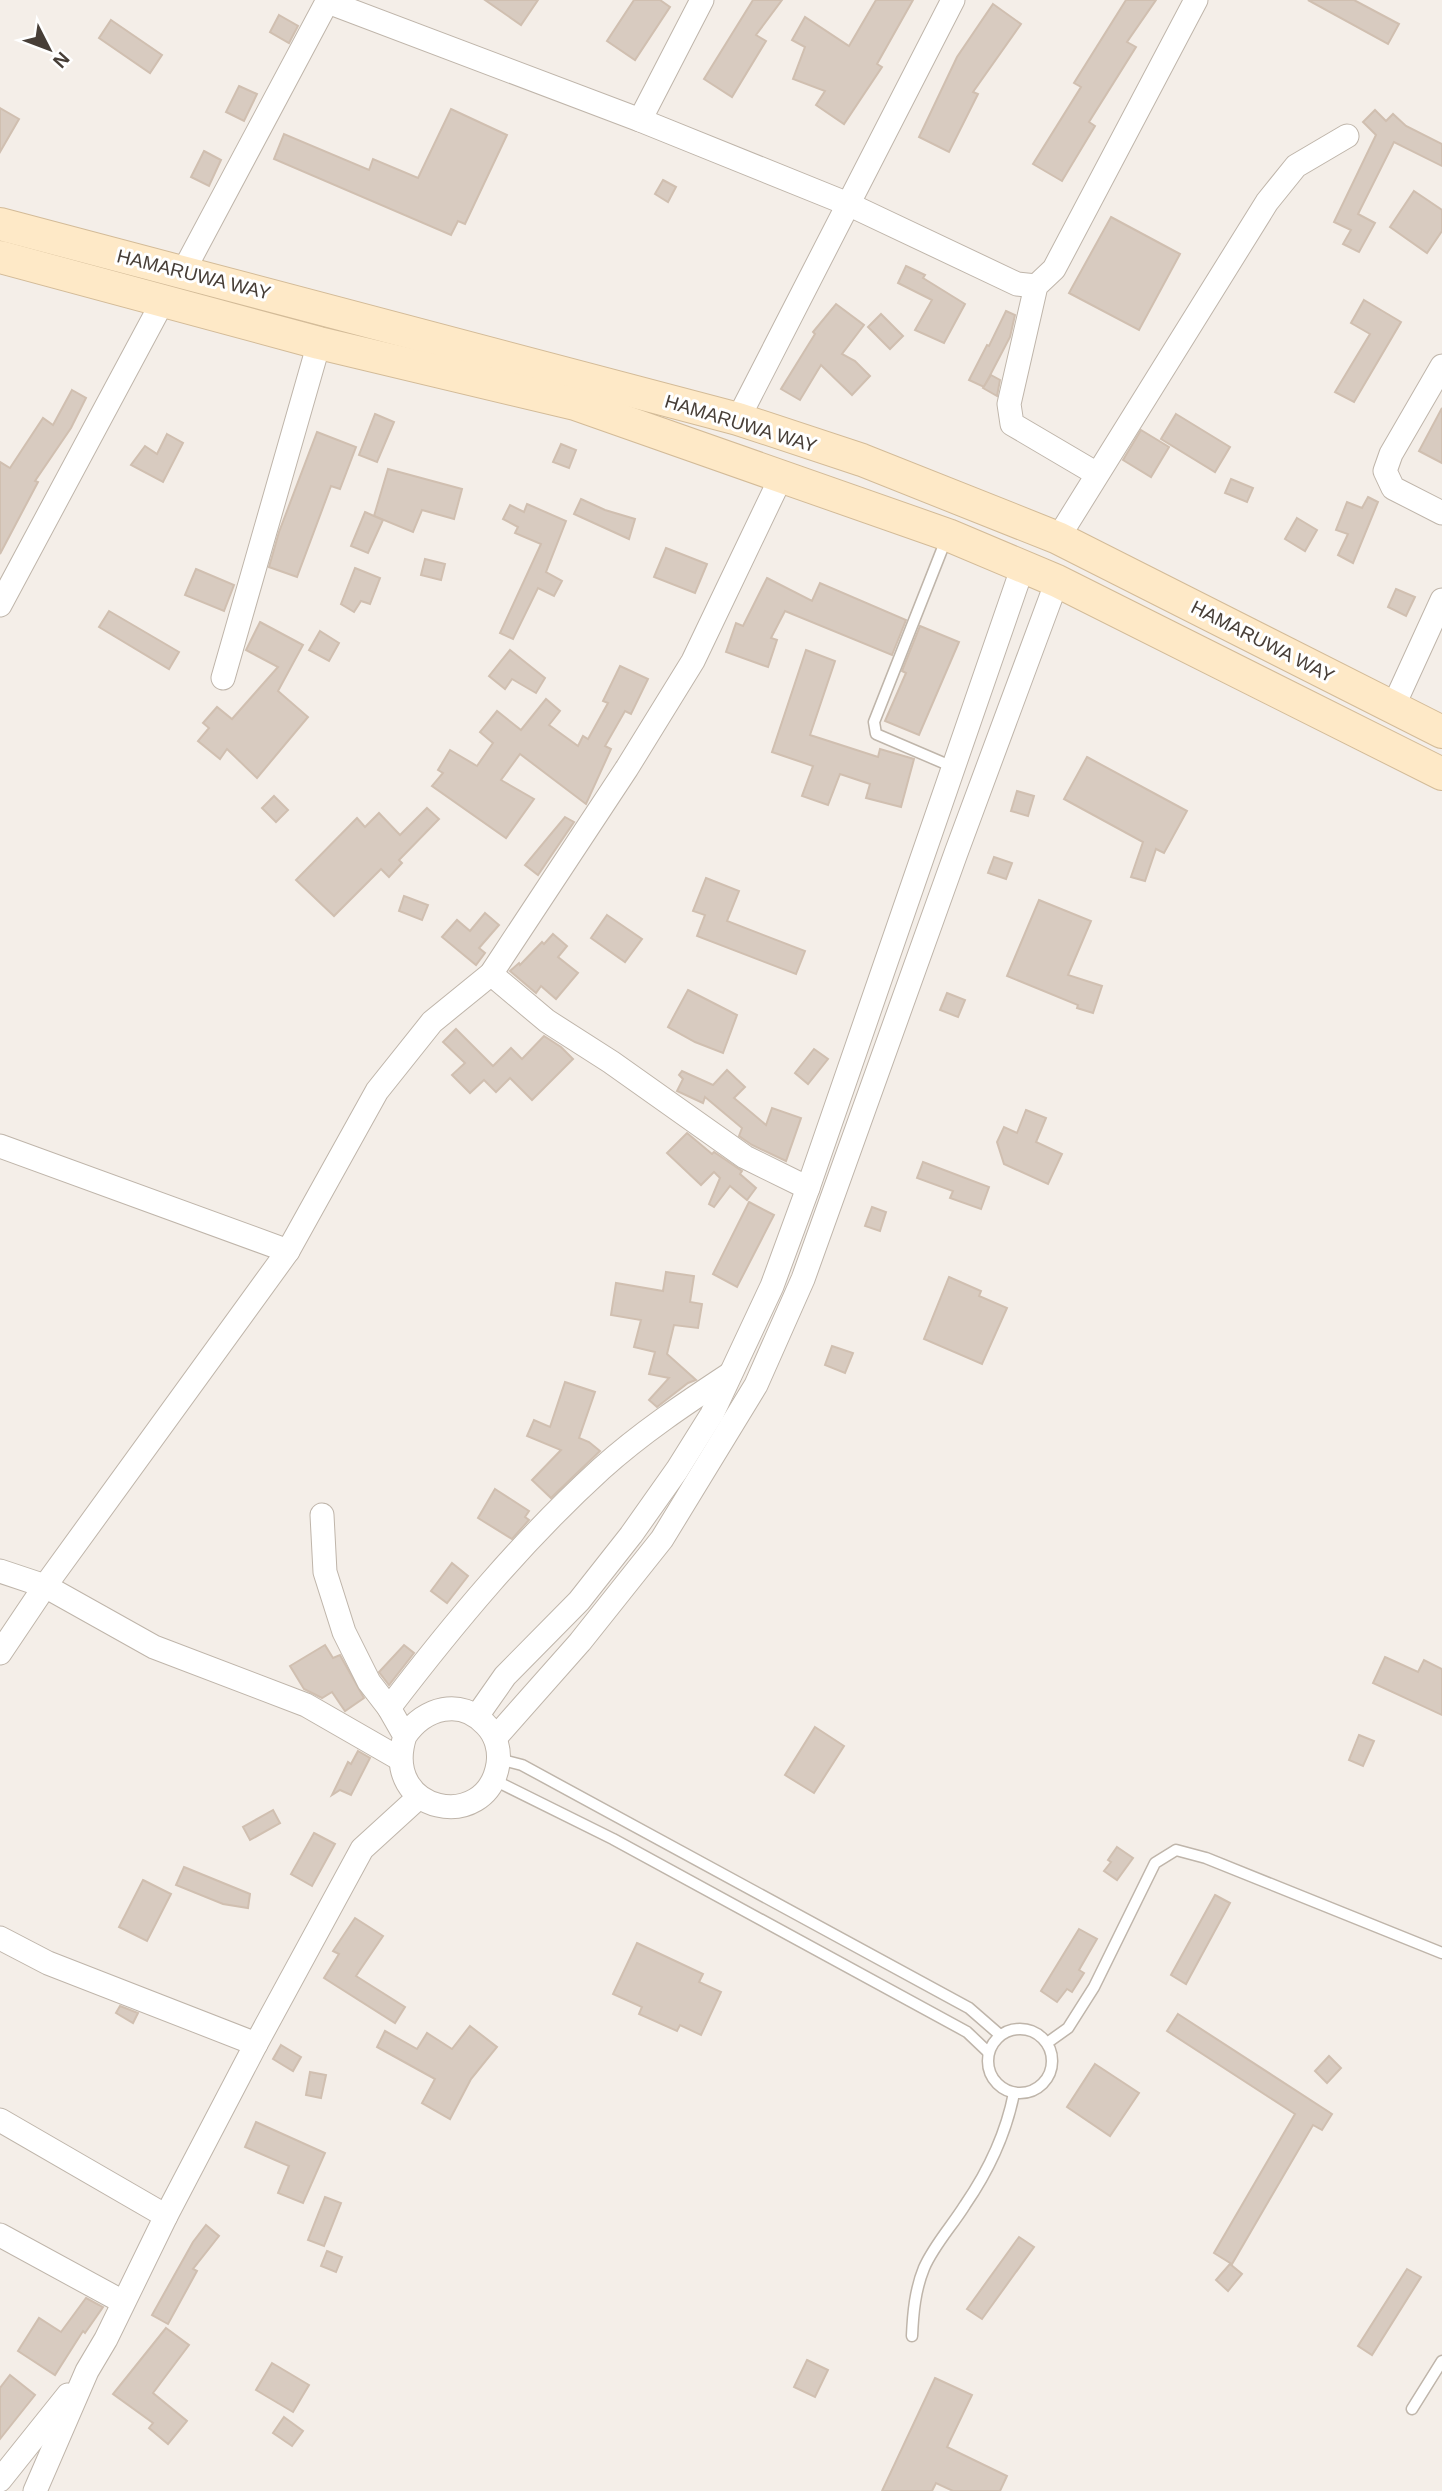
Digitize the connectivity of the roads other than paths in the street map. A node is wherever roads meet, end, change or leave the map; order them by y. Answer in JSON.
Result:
{"nodes":[{"id":1,"x":702,"y":0,"type":"edge"},
{"id":2,"x":953,"y":0,"type":"edge"},
{"id":3,"x":1196,"y":0,"type":"edge"},
{"id":4,"x":328,"y":1,"type":"edge"},
{"id":5,"x":640,"y":120,"type":"junction"},
{"id":6,"x":1347,"y":136,"type":"dead end"},
{"id":7,"x":848,"y":204,"type":"junction"},
{"id":8,"x":0,"y":224,"type":"edge"},
{"id":9,"x":0,"y":257,"type":"edge"},
{"id":10,"x":183,"y":272,"type":"junction"},
{"id":11,"x":1037,"y":286,"type":"junction"},
{"id":12,"x":163,"y":301,"type":"junction"},
{"id":13,"x":319,"y":343,"type":"junction"},
{"id":14,"x":1442,"y":366,"type":"edge"},
{"id":15,"x":738,"y":419,"type":"junction"},
{"id":16,"x":1097,"y":474,"type":"junction"},
{"id":17,"x":782,"y":475,"type":"junction"},
{"id":18,"x":1442,"y":513,"type":"edge"},
{"id":19,"x":948,"y":535,"type":"junction"},
{"id":20,"x":1058,"y":538,"type":"junction"},
{"id":21,"x":1023,"y":566,"type":"junction"},
{"id":22,"x":1057,"y":582,"type":"junction"},
{"id":23,"x":1442,"y":600,"type":"edge"},
{"id":24,"x":0,"y":605,"type":"edge"},
{"id":25,"x":223,"y":678,"type":"dead end"},
{"id":26,"x":1393,"y":707,"type":"junction"},
{"id":27,"x":1442,"y":732,"type":"edge"},
{"id":28,"x":953,"y":767,"type":"junction"},
{"id":29,"x":1442,"y":774,"type":"edge"},
{"id":30,"x":491,"y":974,"type":"junction"},
{"id":31,"x":0,"y":1146,"type":"edge"},
{"id":32,"x":808,"y":1188,"type":"junction"},
{"id":33,"x":288,"y":1251,"type":"junction"},
{"id":34,"x":730,"y":1374,"type":"junction"},
{"id":35,"x":322,"y":1515,"type":"dead end"},
{"id":36,"x":0,"y":1571,"type":"edge"},
{"id":37,"x":45,"y":1586,"type":"junction"},
{"id":38,"x":0,"y":1653,"type":"edge"},
{"id":39,"x":389,"y":1709,"type":"junction"},
{"id":40,"x":477,"y":1716,"type":"junction"},
{"id":41,"x":405,"y":1736,"type":"junction"},
{"id":42,"x":400,"y":1759,"type":"junction"},
{"id":43,"x":496,"y":1759,"type":"junction"},
{"id":44,"x":419,"y":1797,"type":"junction"},
{"id":45,"x":0,"y":1938,"type":"edge"},
{"id":46,"x":1442,"y":1953,"type":"edge"},
{"id":47,"x":1000,"y":2035,"type":"junction"},
{"id":48,"x":1047,"y":2043,"type":"junction"},
{"id":49,"x":256,"y":2044,"type":"junction"},
{"id":50,"x":988,"y":2053,"type":"junction"},
{"id":51,"x":1014,"y":2093,"type":"junction"},
{"id":52,"x":0,"y":2119,"type":"edge"},
{"id":53,"x":166,"y":2216,"type":"junction"},
{"id":54,"x":0,"y":2235,"type":"edge"},
{"id":55,"x":123,"y":2302,"type":"junction"},
{"id":56,"x":912,"y":2336,"type":"dead end"},
{"id":57,"x":1442,"y":2361,"type":"edge"},
{"id":58,"x":87,"y":2371,"type":"junction"},
{"id":59,"x":1412,"y":2409,"type":"dead end"},
{"id":60,"x":0,"y":2480,"type":"edge"},
{"id":61,"x":35,"y":2491,"type":"edge"}],
"edges":[{"from":1,"to":5,"type":"street"},
{"from":2,"to":7,"type":"street"},
{"from":3,"to":11,"type":"street"},
{"from":4,"to":5,"type":"street"},
{"from":4,"to":10,"type":"street"},
{"from":5,"to":7,"type":"street"},
{"from":6,"to":16,"type":"street"},
{"from":7,"to":11,"type":"street"},
{"from":7,"to":15,"type":"street"},
{"from":8,"to":10,"type":"main road","name":"HAMARUWA WAY"},
{"from":9,"to":12,"type":"main road"},
{"from":10,"to":15,"type":"main road","name":"HAMARUWA WAY"},
{"from":11,"to":16,"type":"street"},
{"from":12,"to":13,"type":"main road"},
{"from":12,"to":24,"type":"street"},
{"from":13,"to":17,"type":"main road"},
{"from":13,"to":25,"type":"street"},
{"from":14,"to":18,"type":"street"},
{"from":15,"to":20,"type":"main road","name":"HAMARUWA WAY"},
{"from":16,"to":20,"type":"street"},
{"from":17,"to":19,"type":"main road"},
{"from":17,"to":30,"type":"street"},
{"from":19,"to":21,"type":"main road"},
{"from":19,"to":28,"type":"lane"},
{"from":20,"to":26,"type":"main road","name":"HAMARUWA WAY"},
{"from":21,"to":22,"type":"main road"},
{"from":21,"to":28,"type":"street"},
{"from":22,"to":29,"type":"main road"},
{"from":22,"to":43,"type":"street"},
{"from":23,"to":26,"type":"street"},
{"from":26,"to":27,"type":"main road","name":"HAMARUWA WAY"},
{"from":28,"to":32,"type":"street"},
{"from":30,"to":32,"type":"street"},
{"from":30,"to":33,"type":"street"},
{"from":31,"to":33,"type":"street"},
{"from":32,"to":34,"type":"street"},
{"from":33,"to":37,"type":"street"},
{"from":34,"to":39,"type":"street"},
{"from":34,"to":40,"type":"street"},
{"from":35,"to":39,"type":"street"},
{"from":36,"to":37,"type":"street"},
{"from":37,"to":38,"type":"street"},
{"from":37,"to":42,"type":"street"},
{"from":39,"to":41,"type":"street"},
{"from":40,"to":41,"type":"street"},
{"from":40,"to":43,"type":"street"},
{"from":41,"to":42,"type":"street"},
{"from":42,"to":44,"type":"street"},
{"from":43,"to":44,"type":"street"},
{"from":43,"to":47,"type":"lane"},
{"from":43,"to":50,"type":"lane"},
{"from":44,"to":49,"type":"street"},
{"from":45,"to":49,"type":"street"},
{"from":46,"to":48,"type":"lane"},
{"from":47,"to":48,"type":"lane"},
{"from":47,"to":50,"type":"lane"},
{"from":48,"to":51,"type":"lane"},
{"from":49,"to":53,"type":"street"},
{"from":50,"to":51,"type":"lane"},
{"from":51,"to":56,"type":"lane"},
{"from":52,"to":53,"type":"street"},
{"from":53,"to":55,"type":"street"},
{"from":54,"to":55,"type":"street"},
{"from":55,"to":58,"type":"street"},
{"from":57,"to":59,"type":"lane"},
{"from":58,"to":60,"type":"street"},
{"from":58,"to":61,"type":"street"}]}
